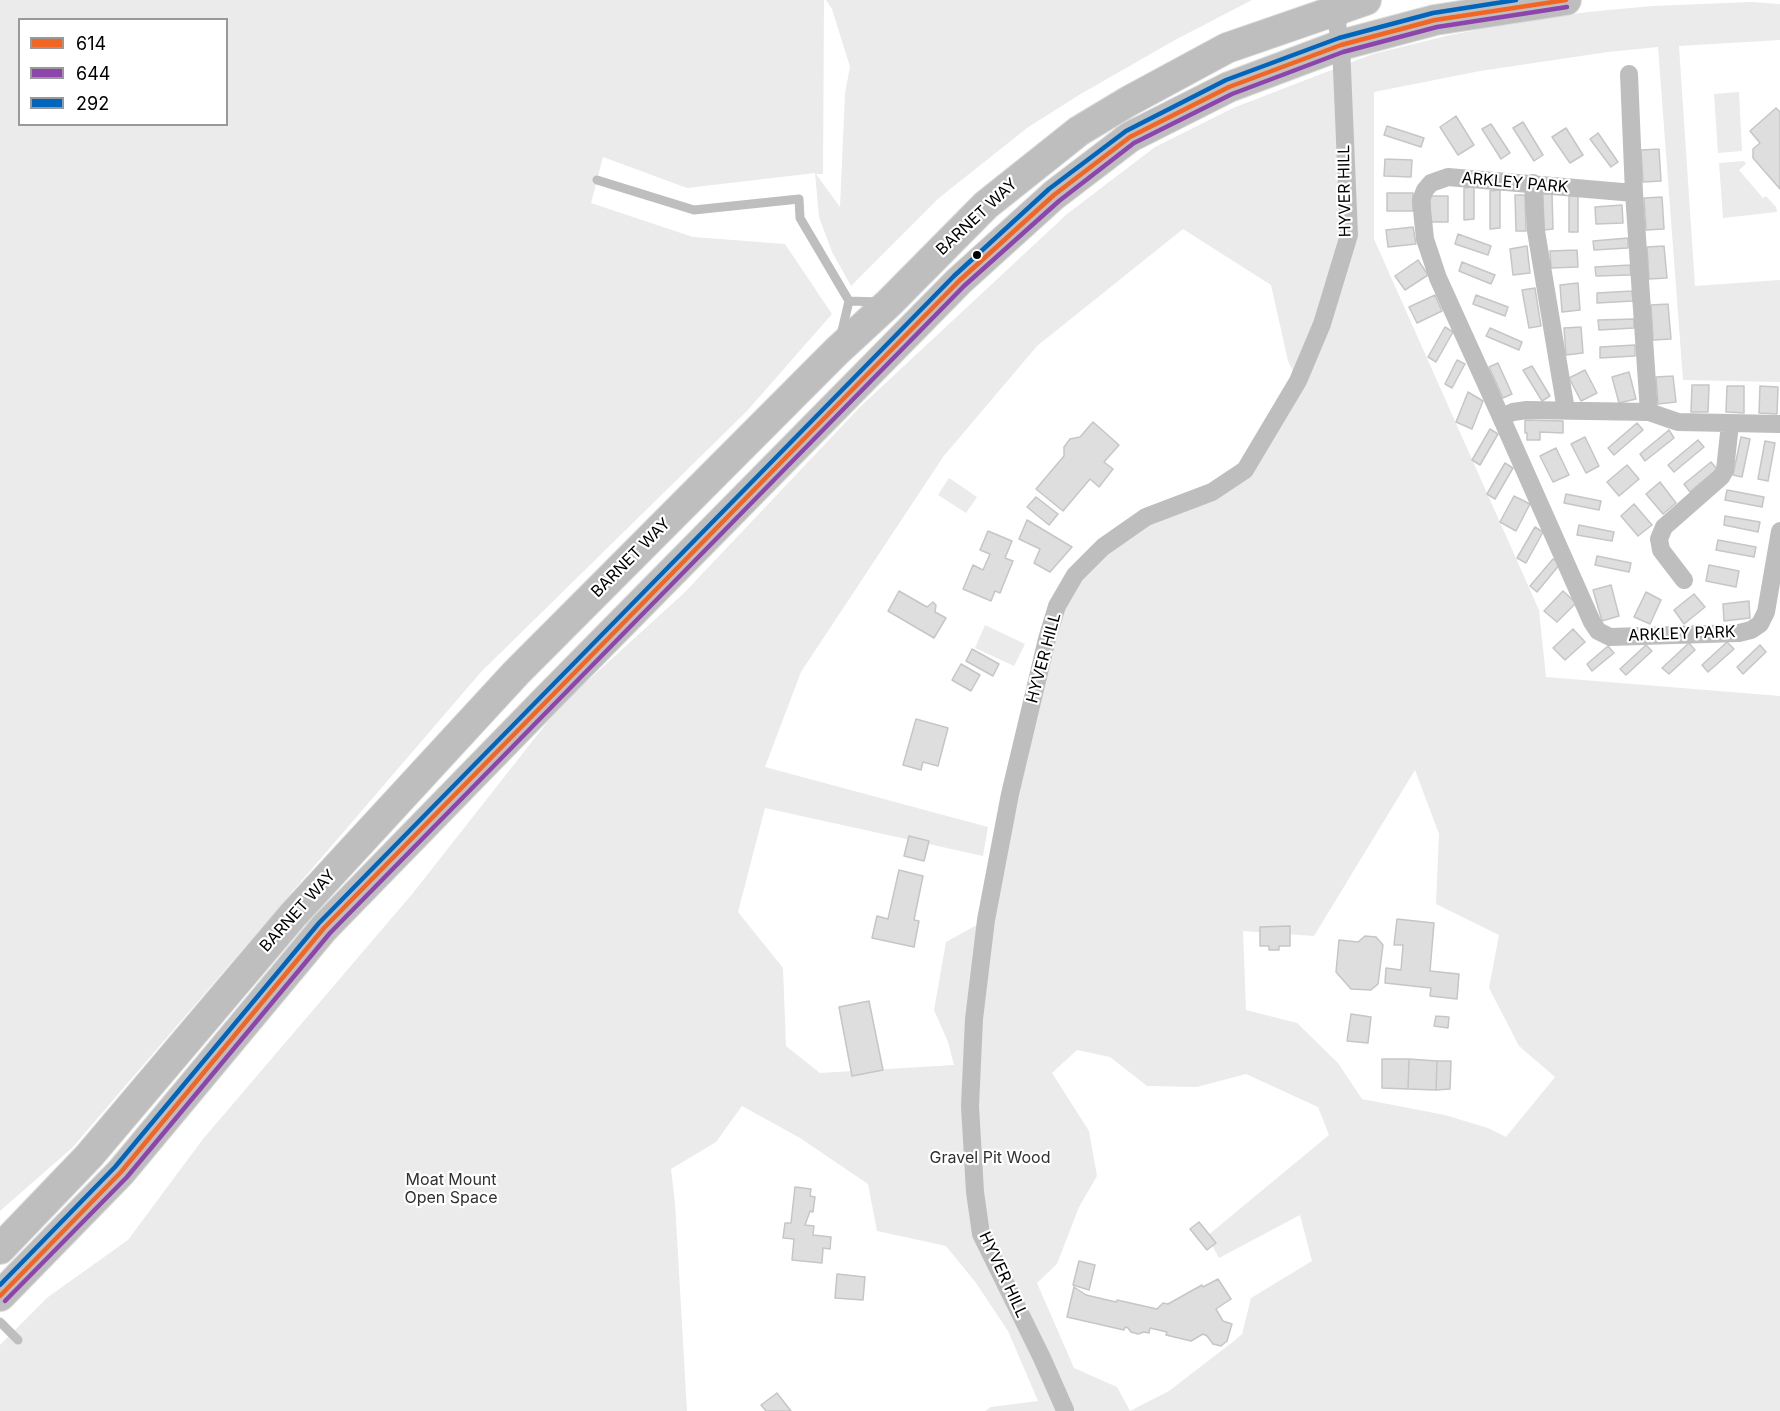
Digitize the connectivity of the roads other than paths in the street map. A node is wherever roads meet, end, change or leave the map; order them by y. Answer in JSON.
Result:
{"nodes":[{"id":1,"x":1566,"y":0,"type":"edge"},
{"id":2,"x":1355,"y":4,"type":"edge"},
{"id":3,"x":1341,"y":45,"type":"junction"},
{"id":4,"x":1629,"y":75,"type":"dead end"},
{"id":5,"x":597,"y":180,"type":"dead end"},
{"id":6,"x":1533,"y":183,"type":"junction"},
{"id":7,"x":1634,"y":193,"type":"junction"},
{"id":8,"x":849,"y":301,"type":"junction"},
{"id":9,"x":890,"y":303,"type":"junction"},
{"id":10,"x":837,"y":351,"type":"junction"},
{"id":11,"x":1566,"y":410,"type":"junction"},
{"id":12,"x":1649,"y":412,"type":"junction"},
{"id":13,"x":1501,"y":417,"type":"junction"},
{"id":14,"x":1730,"y":424,"type":"junction"},
{"id":15,"x":1780,"y":424,"type":"edge"},
{"id":16,"x":1780,"y":531,"type":"edge"},
{"id":17,"x":1684,"y":580,"type":"dead end"},
{"id":18,"x":0,"y":1249,"type":"edge"},
{"id":19,"x":0,"y":1296,"type":"edge"},
{"id":20,"x":0,"y":1322,"type":"edge"},
{"id":21,"x":18,"y":1340,"type":"dead end"},
{"id":22,"x":1065,"y":1410,"type":"edge"}],
"edges":[{"from":1,"to":3,"type":"highway","name":"BARNET WAY"},
{"from":2,"to":3,"type":"street","name":"HYVER HILL"},
{"from":2,"to":9,"type":"highway","name":"BARNET WAY"},
{"from":3,"to":19,"type":"highway","name":"BARNET WAY"},
{"from":3,"to":22,"type":"street","name":"HYVER HILL"},
{"from":4,"to":7,"type":"street"},
{"from":5,"to":8,"type":"lane"},
{"from":6,"to":7,"type":"street","name":"ARKLEY PARK"},
{"from":6,"to":11,"type":"street"},
{"from":6,"to":13,"type":"street","name":"ARKLEY PARK"},
{"from":7,"to":12,"type":"street"},
{"from":8,"to":9,"type":"lane"},
{"from":8,"to":10,"type":"lane"},
{"from":9,"to":10,"type":"highway","name":"BARNET WAY"},
{"from":10,"to":18,"type":"highway","name":"BARNET WAY"},
{"from":11,"to":12,"type":"street"},
{"from":11,"to":13,"type":"street"},
{"from":12,"to":14,"type":"street"},
{"from":13,"to":16,"type":"street","name":"ARKLEY PARK"},
{"from":14,"to":15,"type":"street"},
{"from":14,"to":17,"type":"street"},
{"from":20,"to":21,"type":"lane"}]}
